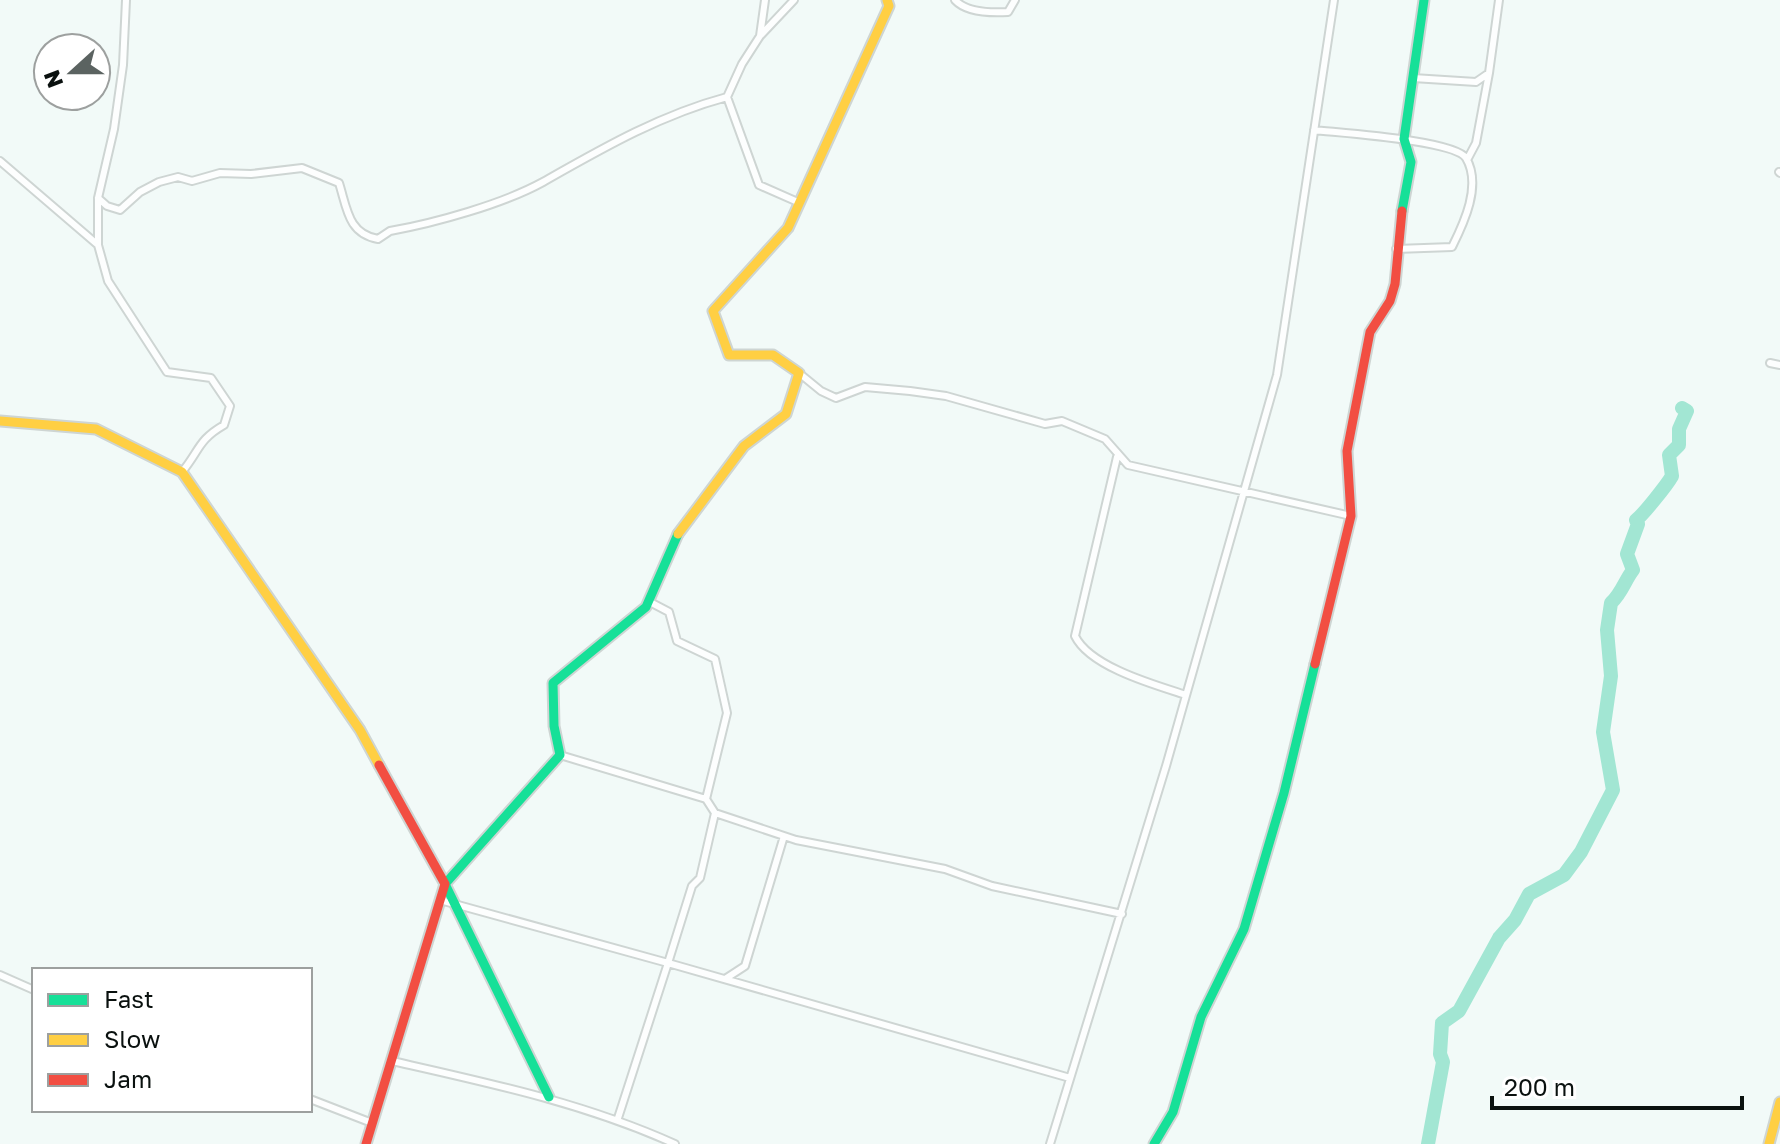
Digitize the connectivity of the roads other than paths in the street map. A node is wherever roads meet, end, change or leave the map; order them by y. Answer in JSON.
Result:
{"nodes":[{"id":1,"x":126,"y":0,"type":"edge"},
{"id":2,"x":765,"y":0,"type":"edge"},
{"id":3,"x":794,"y":0,"type":"edge"},
{"id":4,"x":887,"y":0,"type":"edge"},
{"id":5,"x":955,"y":0,"type":"edge"},
{"id":6,"x":1015,"y":0,"type":"edge"},
{"id":7,"x":1334,"y":0,"type":"edge"},
{"id":8,"x":1424,"y":0,"type":"edge"},
{"id":9,"x":1499,"y":0,"type":"edge"},
{"id":10,"x":760,"y":36,"type":"junction"},
{"id":11,"x":1489,"y":73,"type":"junction"},
{"id":12,"x":1413,"y":78,"type":"junction"},
{"id":13,"x":727,"y":97,"type":"junction"},
{"id":14,"x":1314,"y":130,"type":"junction"},
{"id":15,"x":1404,"y":139,"type":"junction"},
{"id":16,"x":1467,"y":160,"type":"junction"},
{"id":17,"x":0,"y":161,"type":"edge"},
{"id":18,"x":98,"y":198,"type":"junction"},
{"id":19,"x":800,"y":203,"type":"junction"},
{"id":20,"x":98,"y":245,"type":"junction"},
{"id":21,"x":1396,"y":249,"type":"junction"},
{"id":22,"x":1770,"y":363,"type":"dead end"},
{"id":23,"x":1780,"y":365,"type":"edge"},
{"id":24,"x":799,"y":373,"type":"junction"},
{"id":25,"x":0,"y":421,"type":"edge"},
{"id":26,"x":1117,"y":457,"type":"junction"},
{"id":27,"x":182,"y":472,"type":"junction"},
{"id":28,"x":1245,"y":490,"type":"junction"},
{"id":29,"x":1351,"y":516,"type":"junction"},
{"id":30,"x":647,"y":601,"type":"junction"},
{"id":31,"x":1186,"y":695,"type":"junction"},
{"id":32,"x":560,"y":755,"type":"junction"},
{"id":33,"x":706,"y":799,"type":"junction"},
{"id":34,"x":715,"y":813,"type":"junction"},
{"id":35,"x":784,"y":836,"type":"junction"},
{"id":36,"x":445,"y":884,"type":"junction"},
{"id":37,"x":440,"y":900,"type":"junction"},
{"id":38,"x":455,"y":904,"type":"junction"},
{"id":39,"x":1122,"y":914,"type":"junction"},
{"id":40,"x":668,"y":963,"type":"junction"},
{"id":41,"x":0,"y":975,"type":"edge"},
{"id":42,"x":725,"y":979,"type":"junction"},
{"id":43,"x":32,"y":989,"type":"edge"},
{"id":44,"x":392,"y":1061,"type":"junction"},
{"id":45,"x":1070,"y":1078,"type":"junction"},
{"id":46,"x":549,"y":1097,"type":"junction"},
{"id":47,"x":312,"y":1100,"type":"edge"},
{"id":48,"x":1780,"y":1102,"type":"edge"},
{"id":49,"x":618,"y":1118,"type":"junction"},
{"id":50,"x":372,"y":1123,"type":"junction"},
{"id":51,"x":366,"y":1144,"type":"edge"},
{"id":52,"x":675,"y":1144,"type":"edge"},
{"id":53,"x":1050,"y":1144,"type":"edge"},
{"id":54,"x":1154,"y":1144,"type":"edge"},
{"id":55,"x":1769,"y":1144,"type":"edge"}],
"edges":[{"from":1,"to":18,"type":"street"},
{"from":2,"to":10,"type":"street"},
{"from":3,"to":10,"type":"street"},
{"from":4,"to":19,"type":"street"},
{"from":5,"to":6,"type":"street"},
{"from":7,"to":14,"type":"street"},
{"from":8,"to":12,"type":"street"},
{"from":9,"to":11,"type":"street"},
{"from":10,"to":13,"type":"street"},
{"from":11,"to":12,"type":"street"},
{"from":11,"to":16,"type":"street"},
{"from":12,"to":15,"type":"street"},
{"from":13,"to":18,"type":"street"},
{"from":13,"to":19,"type":"street"},
{"from":14,"to":15,"type":"street"},
{"from":14,"to":28,"type":"street"},
{"from":15,"to":16,"type":"street"},
{"from":15,"to":21,"type":"street"},
{"from":16,"to":21,"type":"street"},
{"from":17,"to":20,"type":"street"},
{"from":18,"to":20,"type":"street"},
{"from":19,"to":24,"type":"street"},
{"from":20,"to":27,"type":"street"},
{"from":21,"to":29,"type":"street"},
{"from":22,"to":23,"type":"street"},
{"from":24,"to":26,"type":"street"},
{"from":24,"to":30,"type":"street"},
{"from":25,"to":27,"type":"street"},
{"from":26,"to":28,"type":"street"},
{"from":26,"to":31,"type":"street"},
{"from":27,"to":36,"type":"street"},
{"from":28,"to":29,"type":"street"},
{"from":28,"to":31,"type":"street"},
{"from":29,"to":54,"type":"street"},
{"from":30,"to":32,"type":"street"},
{"from":30,"to":33,"type":"street"},
{"from":31,"to":39,"type":"street"},
{"from":32,"to":33,"type":"street"},
{"from":32,"to":36,"type":"street"},
{"from":33,"to":34,"type":"street"},
{"from":34,"to":35,"type":"street"},
{"from":34,"to":40,"type":"street"},
{"from":35,"to":39,"type":"street"},
{"from":35,"to":42,"type":"street"},
{"from":36,"to":37,"type":"street"},
{"from":36,"to":38,"type":"street"},
{"from":37,"to":38,"type":"street"},
{"from":37,"to":44,"type":"street"},
{"from":38,"to":40,"type":"street"},
{"from":38,"to":46,"type":"street"},
{"from":39,"to":45,"type":"street"},
{"from":40,"to":42,"type":"street"},
{"from":40,"to":49,"type":"street"},
{"from":41,"to":43,"type":"street"},
{"from":42,"to":45,"type":"street"},
{"from":44,"to":46,"type":"street"},
{"from":44,"to":50,"type":"street"},
{"from":45,"to":53,"type":"street"},
{"from":46,"to":49,"type":"street"},
{"from":47,"to":50,"type":"street"},
{"from":48,"to":55,"type":"street"},
{"from":49,"to":52,"type":"street"},
{"from":50,"to":51,"type":"street"}]}
